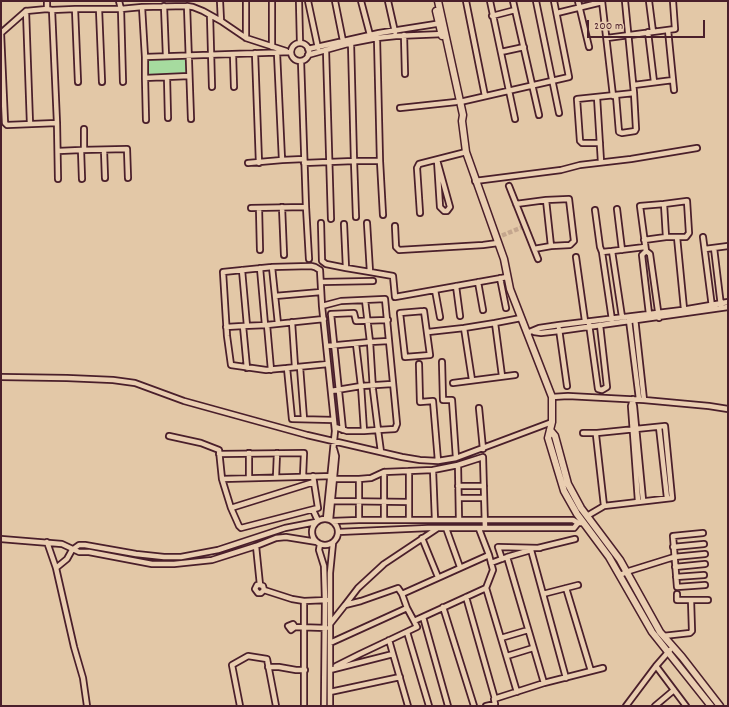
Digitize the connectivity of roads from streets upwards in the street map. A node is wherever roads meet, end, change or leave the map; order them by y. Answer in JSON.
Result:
{"nodes":[{"id":1,"x":47,"y":1,"type":"edge"},
{"id":2,"x":119,"y":1,"type":"edge"},
{"id":3,"x":220,"y":1,"type":"edge"},
{"id":4,"x":246,"y":1,"type":"edge"},
{"id":5,"x":272,"y":1,"type":"edge"},
{"id":6,"x":299,"y":1,"type":"edge"},
{"id":7,"x":308,"y":1,"type":"edge"},
{"id":8,"x":335,"y":1,"type":"edge"},
{"id":9,"x":361,"y":1,"type":"edge"},
{"id":10,"x":388,"y":1,"type":"edge"},
{"id":11,"x":434,"y":1,"type":"edge"},
{"id":12,"x":438,"y":1,"type":"edge"},
{"id":13,"x":466,"y":1,"type":"edge"},
{"id":14,"x":490,"y":1,"type":"edge"},
{"id":15,"x":513,"y":1,"type":"edge"},
{"id":16,"x":536,"y":1,"type":"edge"},
{"id":17,"x":554,"y":1,"type":"edge"},
{"id":18,"x":578,"y":1,"type":"edge"},
{"id":19,"x":625,"y":1,"type":"edge"},
{"id":20,"x":649,"y":1,"type":"edge"},
{"id":21,"x":673,"y":1,"type":"edge"},
{"id":22,"x":602,"y":2,"type":"edge"},
{"id":23,"x":164,"y":6,"type":"junction"},
{"id":24,"x":187,"y":6,"type":"junction"},
{"id":25,"x":142,"y":7,"type":"junction"},
{"id":26,"x":579,"y":8,"type":"junction"},
{"id":27,"x":50,"y":9,"type":"junction"},
{"id":28,"x":75,"y":9,"type":"junction"},
{"id":29,"x":99,"y":9,"type":"junction"},
{"id":30,"x":121,"y":9,"type":"junction"},
{"id":31,"x":515,"y":10,"type":"junction"},
{"id":32,"x":26,"y":11,"type":"junction"},
{"id":33,"x":557,"y":14,"type":"junction"},
{"id":34,"x":210,"y":15,"type":"junction"},
{"id":35,"x":492,"y":16,"type":"junction"},
{"id":36,"x":221,"y":21,"type":"junction"},
{"id":37,"x":441,"y":23,"type":"junction"},
{"id":38,"x":395,"y":30,"type":"junction"},
{"id":39,"x":668,"y":30,"type":"junction"},
{"id":40,"x":650,"y":32,"type":"junction"},
{"id":41,"x":1,"y":33,"type":"edge"},
{"id":42,"x":443,"y":34,"type":"junction"},
{"id":43,"x":370,"y":35,"type":"junction"},
{"id":44,"x":629,"y":35,"type":"junction"},
{"id":45,"x":396,"y":36,"type":"junction"},
{"id":46,"x":404,"y":36,"type":"junction"},
{"id":47,"x":246,"y":38,"type":"junction"},
{"id":48,"x":378,"y":38,"type":"junction"},
{"id":49,"x":607,"y":38,"type":"junction"},
{"id":50,"x":343,"y":41,"type":"junction"},
{"id":51,"x":300,"y":43,"type":"junction"},
{"id":52,"x":351,"y":43,"type":"junction"},
{"id":53,"x":272,"y":47,"type":"junction"},
{"id":54,"x":524,"y":47,"type":"junction"},
{"id":55,"x":589,"y":47,"type":"dead end"},
{"id":56,"x":318,"y":48,"type":"junction"},
{"id":57,"x":308,"y":49,"type":"junction"},
{"id":58,"x":326,"y":50,"type":"junction"},
{"id":59,"x":291,"y":52,"type":"junction"},
{"id":60,"x":501,"y":52,"type":"junction"},
{"id":61,"x":255,"y":53,"type":"junction"},
{"id":62,"x":277,"y":53,"type":"junction"},
{"id":63,"x":233,"y":54,"type":"junction"},
{"id":64,"x":188,"y":55,"type":"junction"},
{"id":65,"x":211,"y":55,"type":"junction"},
{"id":66,"x":308,"y":55,"type":"junction"},
{"id":67,"x":166,"y":56,"type":"junction"},
{"id":68,"x":145,"y":57,"type":"junction"},
{"id":69,"x":301,"y":61,"type":"junction"},
{"id":70,"x":405,"y":74,"type":"dead end"},
{"id":71,"x":189,"y":76,"type":"junction"},
{"id":72,"x":167,"y":77,"type":"junction"},
{"id":73,"x":144,"y":78,"type":"junction"},
{"id":74,"x":552,"y":80,"type":"junction"},
{"id":75,"x":673,"y":80,"type":"junction"},
{"id":76,"x":78,"y":82,"type":"dead end"},
{"id":77,"x":102,"y":82,"type":"dead end"},
{"id":78,"x":123,"y":82,"type":"dead end"},
{"id":79,"x":654,"y":82,"type":"junction"},
{"id":80,"x":532,"y":85,"type":"junction"},
{"id":81,"x":634,"y":85,"type":"junction"},
{"id":82,"x":212,"y":87,"type":"dead end"},
{"id":83,"x":234,"y":87,"type":"dead end"},
{"id":84,"x":674,"y":90,"type":"dead end"},
{"id":85,"x":509,"y":91,"type":"junction"},
{"id":86,"x":634,"y":93,"type":"junction"},
{"id":87,"x":485,"y":96,"type":"junction"},
{"id":88,"x":614,"y":96,"type":"junction"},
{"id":89,"x":597,"y":97,"type":"junction"},
{"id":90,"x":458,"y":102,"type":"junction"},
{"id":91,"x":400,"y":108,"type":"dead end"},
{"id":92,"x":559,"y":113,"type":"dead end"},
{"id":93,"x":539,"y":115,"type":"dead end"},
{"id":94,"x":168,"y":118,"type":"dead end"},
{"id":95,"x":191,"y":119,"type":"dead end"},
{"id":96,"x":515,"y":119,"type":"dead end"},
{"id":97,"x":146,"y":120,"type":"dead end"},
{"id":98,"x":57,"y":123,"type":"junction"},
{"id":99,"x":30,"y":124,"type":"junction"},
{"id":100,"x":84,"y":129,"type":"dead end"},
{"id":101,"x":600,"y":143,"type":"junction"},
{"id":102,"x":697,"y":148,"type":"dead end"},
{"id":103,"x":82,"y":150,"type":"junction"},
{"id":104,"x":104,"y":150,"type":"junction"},
{"id":105,"x":58,"y":151,"type":"junction"},
{"id":106,"x":466,"y":152,"type":"junction"},
{"id":107,"x":282,"y":160,"type":"junction"},
{"id":108,"x":380,"y":160,"type":"junction"},
{"id":109,"x":437,"y":160,"type":"junction"},
{"id":110,"x":304,"y":161,"type":"junction"},
{"id":111,"x":354,"y":161,"type":"junction"},
{"id":112,"x":329,"y":162,"type":"junction"},
{"id":113,"x":601,"y":162,"type":"junction"},
{"id":114,"x":248,"y":163,"type":"dead end"},
{"id":115,"x":259,"y":163,"type":"junction"},
{"id":116,"x":105,"y":178,"type":"dead end"},
{"id":117,"x":128,"y":178,"type":"dead end"},
{"id":118,"x":58,"y":179,"type":"dead end"},
{"id":119,"x":82,"y":179,"type":"dead end"},
{"id":120,"x":475,"y":181,"type":"junction"},
{"id":121,"x":509,"y":186,"type":"dead end"},
{"id":122,"x":546,"y":200,"type":"junction"},
{"id":123,"x":516,"y":204,"type":"junction"},
{"id":124,"x":664,"y":204,"type":"junction"},
{"id":125,"x":282,"y":207,"type":"junction"},
{"id":126,"x":306,"y":207,"type":"junction"},
{"id":127,"x":251,"y":208,"type":"dead end"},
{"id":128,"x":259,"y":208,"type":"junction"},
{"id":129,"x":617,"y":208,"type":"dead end"},
{"id":130,"x":595,"y":210,"type":"dead end"},
{"id":131,"x":420,"y":213,"type":"dead end"},
{"id":132,"x":382,"y":215,"type":"dead end"},
{"id":133,"x":356,"y":217,"type":"dead end"},
{"id":134,"x":331,"y":219,"type":"dead end"},
{"id":135,"x":321,"y":223,"type":"dead end"},
{"id":136,"x":367,"y":223,"type":"dead end"},
{"id":137,"x":344,"y":224,"type":"dead end"},
{"id":138,"x":395,"y":226,"type":"dead end"},
{"id":139,"x":666,"y":237,"type":"junction"},
{"id":140,"x":677,"y":237,"type":"junction"},
{"id":141,"x":703,"y":238,"type":"dead end"},
{"id":142,"x":644,"y":240,"type":"junction"},
{"id":143,"x":498,"y":243,"type":"junction"},
{"id":144,"x":551,"y":246,"type":"junction"},
{"id":145,"x":728,"y":246,"type":"edge"},
{"id":146,"x":714,"y":248,"type":"junction"},
{"id":147,"x":534,"y":249,"type":"junction"},
{"id":148,"x":645,"y":249,"type":"junction"},
{"id":149,"x":260,"y":250,"type":"dead end"},
{"id":150,"x":622,"y":250,"type":"junction"},
{"id":151,"x":705,"y":250,"type":"junction"},
{"id":152,"x":612,"y":251,"type":"junction"},
{"id":153,"x":602,"y":252,"type":"junction"},
{"id":154,"x":284,"y":255,"type":"dead end"},
{"id":155,"x":576,"y":257,"type":"dead end"},
{"id":156,"x":309,"y":259,"type":"dead end"},
{"id":157,"x":538,"y":259,"type":"dead end"},
{"id":158,"x":272,"y":267,"type":"junction"},
{"id":159,"x":260,"y":268,"type":"junction"},
{"id":160,"x":346,"y":268,"type":"junction"},
{"id":161,"x":242,"y":270,"type":"junction"},
{"id":162,"x":370,"y":272,"type":"junction"},
{"id":163,"x":504,"y":277,"type":"junction"},
{"id":164,"x":373,"y":281,"type":"dead end"},
{"id":165,"x":321,"y":282,"type":"junction"},
{"id":166,"x":478,"y":282,"type":"junction"},
{"id":167,"x":456,"y":286,"type":"junction"},
{"id":168,"x":435,"y":290,"type":"junction"},
{"id":169,"x":321,"y":292,"type":"junction"},
{"id":170,"x":276,"y":296,"type":"junction"},
{"id":171,"x":366,"y":300,"type":"junction"},
{"id":172,"x":728,"y":302,"type":"edge"},
{"id":173,"x":322,"y":306,"type":"junction"},
{"id":174,"x":721,"y":306,"type":"junction"},
{"id":175,"x":712,"y":307,"type":"junction"},
{"id":176,"x":728,"y":307,"type":"edge"},
{"id":177,"x":506,"y":308,"type":"dead end"},
{"id":178,"x":684,"y":309,"type":"junction"},
{"id":179,"x":483,"y":310,"type":"dead end"},
{"id":180,"x":331,"y":314,"type":"junction"},
{"id":181,"x":649,"y":314,"type":"junction"},
{"id":182,"x":658,"y":315,"type":"junction"},
{"id":183,"x":460,"y":316,"type":"dead end"},
{"id":184,"x":629,"y":316,"type":"junction"},
{"id":185,"x":440,"y":317,"type":"dead end"},
{"id":186,"x":622,"y":317,"type":"junction"},
{"id":187,"x":324,"y":318,"type":"junction"},
{"id":188,"x":521,"y":318,"type":"junction"},
{"id":189,"x":635,"y":318,"type":"junction"},
{"id":190,"x":368,"y":320,"type":"junction"},
{"id":191,"x":388,"y":320,"type":"junction"},
{"id":192,"x":587,"y":321,"type":"junction"},
{"id":193,"x":612,"y":321,"type":"junction"},
{"id":194,"x":292,"y":322,"type":"junction"},
{"id":195,"x":629,"y":322,"type":"junction"},
{"id":196,"x":495,"y":323,"type":"junction"},
{"id":197,"x":278,"y":324,"type":"junction"},
{"id":198,"x":266,"y":325,"type":"junction"},
{"id":199,"x":559,"y":325,"type":"junction"},
{"id":200,"x":600,"y":325,"type":"junction"},
{"id":201,"x":245,"y":326,"type":"junction"},
{"id":202,"x":590,"y":326,"type":"junction"},
{"id":203,"x":226,"y":327,"type":"junction"},
{"id":204,"x":464,"y":328,"type":"junction"},
{"id":205,"x":559,"y":331,"type":"junction"},
{"id":206,"x":428,"y":332,"type":"junction"},
{"id":207,"x":530,"y":332,"type":"junction"},
{"id":208,"x":389,"y":341,"type":"junction"},
{"id":209,"x":370,"y":342,"type":"junction"},
{"id":210,"x":356,"y":344,"type":"junction"},
{"id":211,"x":327,"y":346,"type":"junction"},
{"id":212,"x":334,"y":346,"type":"junction"},
{"id":213,"x":442,"y":362,"type":"dead end"},
{"id":214,"x":328,"y":364,"type":"junction"},
{"id":215,"x":419,"y":364,"type":"dead end"},
{"id":216,"x":297,"y":367,"type":"junction"},
{"id":217,"x":247,"y":368,"type":"junction"},
{"id":218,"x":287,"y":368,"type":"junction"},
{"id":219,"x":271,"y":370,"type":"junction"},
{"id":220,"x":515,"y":375,"type":"dead end"},
{"id":221,"x":502,"y":376,"type":"junction"},
{"id":222,"x":1,"y":377,"type":"edge"},
{"id":223,"x":472,"y":380,"type":"junction"},
{"id":224,"x":453,"y":383,"type":"dead end"},
{"id":225,"x":392,"y":384,"type":"junction"},
{"id":226,"x":361,"y":386,"type":"junction"},
{"id":227,"x":373,"y":386,"type":"junction"},
{"id":228,"x":567,"y":386,"type":"dead end"},
{"id":229,"x":331,"y":390,"type":"junction"},
{"id":230,"x":338,"y":390,"type":"junction"},
{"id":231,"x":552,"y":397,"type":"junction"},
{"id":232,"x":443,"y":400,"type":"junction"},
{"id":233,"x":642,"y":400,"type":"junction"},
{"id":234,"x":433,"y":401,"type":"junction"},
{"id":235,"x":633,"y":401,"type":"junction"},
{"id":236,"x":480,"y":408,"type":"dead end"},
{"id":237,"x":728,"y":409,"type":"edge"},
{"id":238,"x":304,"y":419,"type":"junction"},
{"id":239,"x":334,"y":420,"type":"junction"},
{"id":240,"x":552,"y":422,"type":"junction"},
{"id":241,"x":335,"y":427,"type":"junction"},
{"id":242,"x":343,"y":430,"type":"junction"},
{"id":243,"x":378,"y":430,"type":"junction"},
{"id":244,"x":550,"y":430,"type":"junction"},
{"id":245,"x":635,"y":430,"type":"junction"},
{"id":246,"x":364,"y":431,"type":"junction"},
{"id":247,"x":597,"y":433,"type":"junction"},
{"id":248,"x":583,"y":434,"type":"dead end"},
{"id":249,"x":169,"y":436,"type":"dead end"},
{"id":250,"x":335,"y":442,"type":"junction"},
{"id":251,"x":483,"y":449,"type":"junction"},
{"id":252,"x":381,"y":452,"type":"junction"},
{"id":253,"x":249,"y":453,"type":"junction"},
{"id":254,"x":277,"y":453,"type":"junction"},
{"id":255,"x":219,"y":454,"type":"junction"},
{"id":256,"x":456,"y":458,"type":"junction"},
{"id":257,"x":438,"y":460,"type":"junction"},
{"id":258,"x":458,"y":465,"type":"junction"},
{"id":259,"x":433,"y":470,"type":"junction"},
{"id":260,"x":409,"y":471,"type":"junction"},
{"id":261,"x":384,"y":472,"type":"junction"},
{"id":262,"x":303,"y":476,"type":"junction"},
{"id":263,"x":313,"y":476,"type":"junction"},
{"id":264,"x":276,"y":477,"type":"junction"},
{"id":265,"x":333,"y":477,"type":"junction"},
{"id":266,"x":249,"y":478,"type":"junction"},
{"id":267,"x":222,"y":479,"type":"junction"},
{"id":268,"x":359,"y":479,"type":"junction"},
{"id":269,"x":314,"y":482,"type":"junction"},
{"id":270,"x":458,"y":486,"type":"junction"},
{"id":271,"x":484,"y":486,"type":"junction"},
{"id":272,"x":459,"y":498,"type":"junction"},
{"id":273,"x":484,"y":498,"type":"junction"},
{"id":274,"x":332,"y":501,"type":"junction"},
{"id":275,"x":359,"y":501,"type":"junction"},
{"id":276,"x":640,"y":501,"type":"junction"},
{"id":277,"x":384,"y":502,"type":"junction"},
{"id":278,"x":409,"y":502,"type":"junction"},
{"id":279,"x":604,"y":506,"type":"junction"},
{"id":280,"x":231,"y":508,"type":"junction"},
{"id":281,"x":312,"y":510,"type":"junction"},
{"id":282,"x":587,"y":516,"type":"junction"},
{"id":283,"x":330,"y":520,"type":"junction"},
{"id":284,"x":359,"y":520,"type":"junction"},
{"id":285,"x":384,"y":520,"type":"junction"},
{"id":286,"x":408,"y":520,"type":"junction"},
{"id":287,"x":428,"y":520,"type":"junction"},
{"id":288,"x":435,"y":520,"type":"junction"},
{"id":289,"x":459,"y":520,"type":"junction"},
{"id":290,"x":484,"y":521,"type":"junction"},
{"id":291,"x":317,"y":522,"type":"junction"},
{"id":292,"x":581,"y":523,"type":"junction"},
{"id":293,"x":428,"y":528,"type":"junction"},
{"id":294,"x":438,"y":528,"type":"junction"},
{"id":295,"x":446,"y":528,"type":"junction"},
{"id":296,"x":485,"y":528,"type":"junction"},
{"id":297,"x":479,"y":529,"type":"junction"},
{"id":298,"x":338,"y":532,"type":"junction"},
{"id":299,"x":703,"y":533,"type":"dead end"},
{"id":300,"x":422,"y":538,"type":"junction"},
{"id":301,"x":1,"y":539,"type":"edge"},
{"id":302,"x":575,"y":539,"type":"dead end"},
{"id":303,"x":47,"y":542,"type":"junction"},
{"id":304,"x":240,"y":543,"type":"junction"},
{"id":305,"x":319,"y":543,"type":"junction"},
{"id":306,"x":332,"y":543,"type":"junction"},
{"id":307,"x":704,"y":544,"type":"dead end"},
{"id":308,"x":256,"y":546,"type":"junction"},
{"id":309,"x":673,"y":547,"type":"junction"},
{"id":310,"x":540,"y":548,"type":"junction"},
{"id":311,"x":109,"y":549,"type":"junction"},
{"id":312,"x":72,"y":550,"type":"junction"},
{"id":313,"x":242,"y":550,"type":"junction"},
{"id":314,"x":531,"y":550,"type":"junction"},
{"id":315,"x":129,"y":553,"type":"junction"},
{"id":316,"x":705,"y":554,"type":"dead end"},
{"id":317,"x":488,"y":555,"type":"junction"},
{"id":318,"x":147,"y":556,"type":"junction"},
{"id":319,"x":119,"y":557,"type":"junction"},
{"id":320,"x":674,"y":557,"type":"junction"},
{"id":321,"x":505,"y":558,"type":"junction"},
{"id":322,"x":128,"y":559,"type":"junction"},
{"id":323,"x":140,"y":561,"type":"junction"},
{"id":324,"x":491,"y":563,"type":"junction"},
{"id":325,"x":705,"y":564,"type":"dead end"},
{"id":326,"x":675,"y":566,"type":"junction"},
{"id":327,"x":460,"y":567,"type":"junction"},
{"id":328,"x":56,"y":568,"type":"junction"},
{"id":329,"x":627,"y":572,"type":"junction"},
{"id":330,"x":704,"y":574,"type":"dead end"},
{"id":331,"x":620,"y":575,"type":"junction"},
{"id":332,"x":438,"y":577,"type":"junction"},
{"id":333,"x":676,"y":577,"type":"junction"},
{"id":334,"x":260,"y":585,"type":"junction"},
{"id":335,"x":578,"y":585,"type":"dead end"},
{"id":336,"x":705,"y":585,"type":"dead end"},
{"id":337,"x":486,"y":588,"type":"junction"},
{"id":338,"x":566,"y":588,"type":"junction"},
{"id":339,"x":264,"y":590,"type":"junction"},
{"id":340,"x":402,"y":594,"type":"junction"},
{"id":341,"x":543,"y":594,"type":"junction"},
{"id":342,"x":677,"y":594,"type":"dead end"},
{"id":343,"x":466,"y":598,"type":"junction"},
{"id":344,"x":327,"y":600,"type":"junction"},
{"id":345,"x":691,"y":600,"type":"junction"},
{"id":346,"x":708,"y":600,"type":"dead end"},
{"id":347,"x":304,"y":601,"type":"junction"},
{"id":348,"x":345,"y":605,"type":"junction"},
{"id":349,"x":444,"y":607,"type":"junction"},
{"id":350,"x":407,"y":608,"type":"junction"},
{"id":351,"x":423,"y":617,"type":"junction"},
{"id":352,"x":414,"y":621,"type":"junction"},
{"id":353,"x":295,"y":627,"type":"dead end"},
{"id":354,"x":304,"y":627,"type":"junction"},
{"id":355,"x":328,"y":627,"type":"junction"},
{"id":356,"x":528,"y":630,"type":"junction"},
{"id":357,"x":407,"y":632,"type":"junction"},
{"id":358,"x":663,"y":636,"type":"junction"},
{"id":359,"x":501,"y":638,"type":"junction"},
{"id":360,"x":389,"y":640,"type":"junction"},
{"id":361,"x":330,"y":643,"type":"junction"},
{"id":362,"x":673,"y":647,"type":"junction"},
{"id":363,"x":533,"y":648,"type":"junction"},
{"id":364,"x":668,"y":653,"type":"junction"},
{"id":365,"x":393,"y":654,"type":"junction"},
{"id":366,"x":506,"y":656,"type":"junction"},
{"id":367,"x":656,"y":666,"type":"junction"},
{"id":368,"x":268,"y":667,"type":"junction"},
{"id":369,"x":603,"y":668,"type":"dead end"},
{"id":370,"x":304,"y":670,"type":"junction"},
{"id":371,"x":330,"y":670,"type":"junction"},
{"id":372,"x":591,"y":671,"type":"junction"},
{"id":373,"x":400,"y":677,"type":"junction"},
{"id":374,"x":566,"y":678,"type":"junction"},
{"id":375,"x":544,"y":684,"type":"junction"},
{"id":376,"x":674,"y":690,"type":"junction"},
{"id":377,"x":330,"y":692,"type":"junction"},
{"id":378,"x":517,"y":692,"type":"junction"},
{"id":379,"x":495,"y":699,"type":"junction"},
{"id":380,"x":87,"y":706,"type":"edge"},
{"id":381,"x":240,"y":706,"type":"edge"},
{"id":382,"x":276,"y":706,"type":"edge"},
{"id":383,"x":304,"y":706,"type":"edge"},
{"id":384,"x":324,"y":706,"type":"edge"},
{"id":385,"x":330,"y":706,"type":"edge"},
{"id":386,"x":408,"y":706,"type":"edge"},
{"id":387,"x":429,"y":706,"type":"edge"},
{"id":388,"x":448,"y":706,"type":"edge"},
{"id":389,"x":474,"y":706,"type":"edge"},
{"id":390,"x":486,"y":706,"type":"edge"},
{"id":391,"x":626,"y":706,"type":"edge"},
{"id":392,"x":655,"y":706,"type":"edge"},
{"id":393,"x":686,"y":706,"type":"edge"},
{"id":394,"x":711,"y":706,"type":"edge"},
{"id":395,"x":720,"y":706,"type":"edge"}],
"edges":[{"from":1,"to":27,"type":"street"},
{"from":2,"to":30,"type":"street"},
{"from":3,"to":36,"type":"street"},
{"from":4,"to":47,"type":"street"},
{"from":5,"to":53,"type":"street"},
{"from":6,"to":51,"type":"street"},
{"from":7,"to":56,"type":"street"},
{"from":8,"to":50,"type":"street"},
{"from":9,"to":43,"type":"street"},
{"from":10,"to":38,"type":"street"},
{"from":11,"to":37,"type":"street"},
{"from":12,"to":37,"type":"street"},
{"from":13,"to":87,"type":"street"},
{"from":14,"to":35,"type":"street"},
{"from":15,"to":31,"type":"street"},
{"from":16,"to":74,"type":"street"},
{"from":17,"to":33,"type":"street"},
{"from":18,"to":26,"type":"street"},
{"from":19,"to":44,"type":"street"},
{"from":20,"to":40,"type":"street"},
{"from":21,"to":39,"type":"street"},
{"from":22,"to":26,"type":"street"},
{"from":22,"to":49,"type":"street"},
{"from":23,"to":24,"type":"street"},
{"from":23,"to":25,"type":"street"},
{"from":23,"to":67,"type":"street"},
{"from":24,"to":34,"type":"street"},
{"from":24,"to":64,"type":"street"},
{"from":25,"to":30,"type":"street"},
{"from":25,"to":68,"type":"street"},
{"from":26,"to":33,"type":"street"},
{"from":26,"to":55,"type":"street"},
{"from":27,"to":28,"type":"street"},
{"from":27,"to":32,"type":"street"},
{"from":27,"to":98,"type":"street"},
{"from":28,"to":29,"type":"street"},
{"from":28,"to":76,"type":"street"},
{"from":29,"to":30,"type":"street"},
{"from":29,"to":77,"type":"street"},
{"from":30,"to":78,"type":"street"},
{"from":31,"to":35,"type":"street"},
{"from":31,"to":54,"type":"street"},
{"from":32,"to":41,"type":"street"},
{"from":32,"to":99,"type":"street"},
{"from":33,"to":74,"type":"street"},
{"from":34,"to":36,"type":"street"},
{"from":34,"to":65,"type":"street"},
{"from":35,"to":60,"type":"street"},
{"from":36,"to":47,"type":"street"},
{"from":37,"to":38,"type":"street"},
{"from":37,"to":42,"type":"street"},
{"from":38,"to":43,"type":"street"},
{"from":38,"to":45,"type":"street"},
{"from":39,"to":40,"type":"street"},
{"from":39,"to":75,"type":"street"},
{"from":40,"to":44,"type":"street"},
{"from":40,"to":79,"type":"street"},
{"from":41,"to":99,"type":"street"},
{"from":42,"to":46,"type":"street"},
{"from":42,"to":90,"type":"street"},
{"from":43,"to":50,"type":"street"},
{"from":44,"to":49,"type":"street"},
{"from":44,"to":81,"type":"street"},
{"from":45,"to":46,"type":"street"},
{"from":45,"to":48,"type":"street"},
{"from":46,"to":70,"type":"street"},
{"from":47,"to":53,"type":"street"},
{"from":48,"to":52,"type":"street"},
{"from":48,"to":108,"type":"street"},
{"from":49,"to":88,"type":"street"},
{"from":50,"to":56,"type":"street"},
{"from":51,"to":57,"type":"street"},
{"from":51,"to":59,"type":"street"},
{"from":52,"to":58,"type":"street"},
{"from":52,"to":111,"type":"street"},
{"from":53,"to":59,"type":"street"},
{"from":54,"to":60,"type":"street"},
{"from":54,"to":80,"type":"street"},
{"from":56,"to":57,"type":"street"},
{"from":57,"to":66,"type":"street"},
{"from":58,"to":66,"type":"street"},
{"from":58,"to":112,"type":"street"},
{"from":59,"to":62,"type":"street"},
{"from":59,"to":69,"type":"street"},
{"from":60,"to":85,"type":"street"},
{"from":61,"to":62,"type":"street"},
{"from":61,"to":63,"type":"street"},
{"from":61,"to":115,"type":"street"},
{"from":62,"to":107,"type":"street"},
{"from":63,"to":65,"type":"street"},
{"from":63,"to":83,"type":"street"},
{"from":64,"to":65,"type":"street"},
{"from":64,"to":67,"type":"street"},
{"from":64,"to":71,"type":"street"},
{"from":65,"to":82,"type":"street"},
{"from":66,"to":69,"type":"street"},
{"from":67,"to":68,"type":"street"},
{"from":68,"to":73,"type":"street"},
{"from":69,"to":110,"type":"street"},
{"from":71,"to":72,"type":"street"},
{"from":71,"to":95,"type":"street"},
{"from":72,"to":73,"type":"street"},
{"from":72,"to":94,"type":"street"},
{"from":73,"to":97,"type":"street"},
{"from":74,"to":80,"type":"street"},
{"from":74,"to":92,"type":"street"},
{"from":75,"to":79,"type":"street"},
{"from":75,"to":84,"type":"street"},
{"from":79,"to":81,"type":"street"},
{"from":80,"to":85,"type":"street"},
{"from":80,"to":93,"type":"street"},
{"from":81,"to":86,"type":"street"},
{"from":85,"to":87,"type":"street"},
{"from":85,"to":96,"type":"street"},
{"from":86,"to":88,"type":"street"},
{"from":86,"to":88,"type":"street"},
{"from":87,"to":90,"type":"street"},
{"from":88,"to":89,"type":"street"},
{"from":89,"to":101,"type":"street"},
{"from":89,"to":101,"type":"street"},
{"from":90,"to":91,"type":"street"},
{"from":90,"to":106,"type":"street"},
{"from":98,"to":99,"type":"street"},
{"from":98,"to":105,"type":"street"},
{"from":100,"to":103,"type":"street"},
{"from":101,"to":113,"type":"street"},
{"from":102,"to":113,"type":"street"},
{"from":103,"to":104,"type":"street"},
{"from":103,"to":105,"type":"street"},
{"from":103,"to":119,"type":"street"},
{"from":104,"to":116,"type":"street"},
{"from":104,"to":117,"type":"street"},
{"from":105,"to":118,"type":"street"},
{"from":106,"to":109,"type":"street"},
{"from":106,"to":120,"type":"street"},
{"from":107,"to":110,"type":"street"},
{"from":107,"to":115,"type":"street"},
{"from":108,"to":111,"type":"street"},
{"from":108,"to":132,"type":"street"},
{"from":109,"to":109,"type":"street"},
{"from":109,"to":131,"type":"street"},
{"from":110,"to":112,"type":"street"},
{"from":110,"to":126,"type":"street"},
{"from":111,"to":112,"type":"street"},
{"from":111,"to":133,"type":"street"},
{"from":112,"to":134,"type":"street"},
{"from":113,"to":120,"type":"street"},
{"from":114,"to":115,"type":"street"},
{"from":120,"to":143,"type":"street"},
{"from":121,"to":123,"type":"street"},
{"from":122,"to":123,"type":"street"},
{"from":122,"to":144,"type":"street"},
{"from":122,"to":144,"type":"street"},
{"from":123,"to":147,"type":"street"},
{"from":124,"to":139,"type":"street"},
{"from":124,"to":140,"type":"street"},
{"from":124,"to":142,"type":"street"},
{"from":125,"to":126,"type":"street"},
{"from":125,"to":128,"type":"street"},
{"from":125,"to":154,"type":"street"},
{"from":126,"to":156,"type":"street"},
{"from":127,"to":128,"type":"street"},
{"from":128,"to":149,"type":"street"},
{"from":129,"to":150,"type":"street"},
{"from":130,"to":153,"type":"street"},
{"from":135,"to":160,"type":"street"},
{"from":136,"to":162,"type":"street"},
{"from":137,"to":160,"type":"street"},
{"from":138,"to":143,"type":"street"},
{"from":139,"to":140,"type":"street"},
{"from":139,"to":142,"type":"street"},
{"from":140,"to":178,"type":"street"},
{"from":141,"to":151,"type":"street"},
{"from":142,"to":148,"type":"street"},
{"from":143,"to":163,"type":"street"},
{"from":144,"to":147,"type":"street"},
{"from":145,"to":146,"type":"street"},
{"from":146,"to":151,"type":"street"},
{"from":146,"to":174,"type":"street"},
{"from":147,"to":157,"type":"street"},
{"from":148,"to":150,"type":"street"},
{"from":148,"to":181,"type":"street"},
{"from":148,"to":182,"type":"street"},
{"from":150,"to":152,"type":"street"},
{"from":151,"to":175,"type":"street"},
{"from":152,"to":153,"type":"street"},
{"from":152,"to":186,"type":"street"},
{"from":153,"to":193,"type":"street"},
{"from":155,"to":192,"type":"street"},
{"from":158,"to":159,"type":"street"},
{"from":158,"to":165,"type":"street"},
{"from":158,"to":170,"type":"street"},
{"from":159,"to":161,"type":"street"},
{"from":159,"to":198,"type":"street"},
{"from":160,"to":162,"type":"street"},
{"from":161,"to":201,"type":"street"},
{"from":161,"to":203,"type":"street"},
{"from":162,"to":168,"type":"street"},
{"from":163,"to":166,"type":"street"},
{"from":163,"to":177,"type":"street"},
{"from":163,"to":188,"type":"street"},
{"from":164,"to":165,"type":"street"},
{"from":165,"to":169,"type":"street"},
{"from":166,"to":167,"type":"street"},
{"from":166,"to":179,"type":"street"},
{"from":167,"to":168,"type":"street"},
{"from":167,"to":183,"type":"street"},
{"from":168,"to":185,"type":"street"},
{"from":169,"to":170,"type":"street"},
{"from":169,"to":173,"type":"street"},
{"from":170,"to":197,"type":"street"},
{"from":171,"to":173,"type":"street"},
{"from":171,"to":190,"type":"street"},
{"from":171,"to":191,"type":"street"},
{"from":172,"to":174,"type":"street"},
{"from":173,"to":187,"type":"street"},
{"from":174,"to":175,"type":"street"},
{"from":174,"to":176,"type":"street"},
{"from":175,"to":178,"type":"street"},
{"from":175,"to":182,"type":"street"},
{"from":178,"to":182,"type":"street"},
{"from":180,"to":187,"type":"street"},
{"from":180,"to":190,"type":"street"},
{"from":180,"to":212,"type":"street"},
{"from":181,"to":182,"type":"street"},
{"from":181,"to":189,"type":"street"},
{"from":182,"to":189,"type":"street"},
{"from":184,"to":186,"type":"street"},
{"from":184,"to":189,"type":"street"},
{"from":184,"to":195,"type":"street"},
{"from":186,"to":193,"type":"street"},
{"from":187,"to":194,"type":"street"},
{"from":187,"to":211,"type":"street"},
{"from":188,"to":196,"type":"street"},
{"from":188,"to":207,"type":"street"},
{"from":189,"to":195,"type":"street"},
{"from":189,"to":233,"type":"street"},
{"from":190,"to":191,"type":"street"},
{"from":190,"to":209,"type":"street"},
{"from":191,"to":208,"type":"street"},
{"from":192,"to":193,"type":"street"},
{"from":192,"to":199,"type":"street"},
{"from":192,"to":202,"type":"street"},
{"from":193,"to":195,"type":"street"},
{"from":193,"to":200,"type":"street"},
{"from":194,"to":197,"type":"street"},
{"from":194,"to":216,"type":"street"},
{"from":195,"to":233,"type":"street"},
{"from":196,"to":204,"type":"street"},
{"from":196,"to":221,"type":"street"},
{"from":197,"to":198,"type":"street"},
{"from":198,"to":201,"type":"street"},
{"from":198,"to":219,"type":"street"},
{"from":199,"to":205,"type":"street"},
{"from":199,"to":207,"type":"street"},
{"from":200,"to":202,"type":"street"},
{"from":200,"to":202,"type":"street"},
{"from":201,"to":203,"type":"street"},
{"from":201,"to":217,"type":"street"},
{"from":202,"to":205,"type":"street"},
{"from":203,"to":217,"type":"street"},
{"from":204,"to":206,"type":"street"},
{"from":204,"to":223,"type":"street"},
{"from":205,"to":207,"type":"street"},
{"from":205,"to":228,"type":"street"},
{"from":206,"to":206,"type":"street"},
{"from":207,"to":231,"type":"street"},
{"from":208,"to":209,"type":"street"},
{"from":208,"to":225,"type":"street"},
{"from":209,"to":210,"type":"street"},
{"from":209,"to":227,"type":"street"},
{"from":210,"to":212,"type":"street"},
{"from":210,"to":226,"type":"street"},
{"from":211,"to":212,"type":"street"},
{"from":211,"to":214,"type":"street"},
{"from":212,"to":230,"type":"street"},
{"from":213,"to":232,"type":"street"},
{"from":214,"to":216,"type":"street"},
{"from":214,"to":229,"type":"street"},
{"from":215,"to":234,"type":"street"},
{"from":216,"to":218,"type":"street"},
{"from":216,"to":238,"type":"street"},
{"from":217,"to":219,"type":"street"},
{"from":218,"to":219,"type":"street"},
{"from":218,"to":238,"type":"street"},
{"from":220,"to":221,"type":"street"},
{"from":221,"to":223,"type":"street"},
{"from":222,"to":250,"type":"street"},
{"from":223,"to":224,"type":"street"},
{"from":225,"to":227,"type":"street"},
{"from":225,"to":243,"type":"street"},
{"from":226,"to":227,"type":"street"},
{"from":226,"to":230,"type":"street"},
{"from":226,"to":246,"type":"street"},
{"from":227,"to":243,"type":"street"},
{"from":229,"to":230,"type":"street"},
{"from":229,"to":239,"type":"street"},
{"from":230,"to":242,"type":"street"},
{"from":231,"to":235,"type":"street"},
{"from":231,"to":240,"type":"street"},
{"from":232,"to":234,"type":"street"},
{"from":232,"to":256,"type":"street"},
{"from":233,"to":235,"type":"street"},
{"from":233,"to":237,"type":"street"},
{"from":234,"to":257,"type":"street"},
{"from":235,"to":245,"type":"street"},
{"from":236,"to":251,"type":"street"},
{"from":238,"to":239,"type":"street"},
{"from":239,"to":241,"type":"street"},
{"from":240,"to":244,"type":"street"},
{"from":240,"to":251,"type":"street"},
{"from":241,"to":242,"type":"street"},
{"from":241,"to":250,"type":"street"},
{"from":242,"to":246,"type":"street"},
{"from":243,"to":246,"type":"street"},
{"from":243,"to":252,"type":"street"},
{"from":244,"to":282,"type":"street"},
{"from":244,"to":292,"type":"street"},
{"from":245,"to":247,"type":"street"},
{"from":245,"to":276,"type":"street"},
{"from":245,"to":276,"type":"street"},
{"from":247,"to":248,"type":"street"},
{"from":247,"to":279,"type":"street"},
{"from":249,"to":255,"type":"street"},
{"from":250,"to":252,"type":"street"},
{"from":250,"to":265,"type":"street"},
{"from":251,"to":256,"type":"street"},
{"from":252,"to":257,"type":"street"},
{"from":253,"to":254,"type":"street"},
{"from":253,"to":255,"type":"street"},
{"from":253,"to":266,"type":"street"},
{"from":254,"to":262,"type":"street"},
{"from":254,"to":264,"type":"street"},
{"from":255,"to":267,"type":"street"},
{"from":256,"to":257,"type":"street"},
{"from":258,"to":259,"type":"street"},
{"from":258,"to":270,"type":"street"},
{"from":258,"to":271,"type":"street"},
{"from":259,"to":260,"type":"street"},
{"from":259,"to":288,"type":"street"},
{"from":260,"to":261,"type":"street"},
{"from":260,"to":278,"type":"street"},
{"from":261,"to":268,"type":"street"},
{"from":261,"to":277,"type":"street"},
{"from":262,"to":263,"type":"street"},
{"from":262,"to":264,"type":"street"},
{"from":263,"to":265,"type":"street"},
{"from":263,"to":269,"type":"street"},
{"from":264,"to":266,"type":"street"},
{"from":265,"to":268,"type":"street"},
{"from":265,"to":274,"type":"street"},
{"from":265,"to":283,"type":"street"},
{"from":266,"to":267,"type":"street"},
{"from":267,"to":280,"type":"street"},
{"from":268,"to":275,"type":"street"},
{"from":269,"to":280,"type":"street"},
{"from":269,"to":281,"type":"street"},
{"from":270,"to":271,"type":"street"},
{"from":270,"to":272,"type":"street"},
{"from":271,"to":273,"type":"street"},
{"from":272,"to":273,"type":"street"},
{"from":272,"to":289,"type":"street"},
{"from":273,"to":290,"type":"street"},
{"from":274,"to":275,"type":"street"},
{"from":274,"to":283,"type":"street"},
{"from":275,"to":277,"type":"street"},
{"from":275,"to":284,"type":"street"},
{"from":276,"to":279,"type":"street"},
{"from":277,"to":278,"type":"street"},
{"from":277,"to":285,"type":"street"},
{"from":278,"to":286,"type":"street"},
{"from":279,"to":282,"type":"street"},
{"from":280,"to":281,"type":"street"},
{"from":281,"to":291,"type":"street"},
{"from":282,"to":329,"type":"street"},
{"from":283,"to":284,"type":"street"},
{"from":283,"to":291,"type":"street"},
{"from":283,"to":298,"type":"street"},
{"from":284,"to":285,"type":"street"},
{"from":285,"to":286,"type":"street"},
{"from":286,"to":287,"type":"street"},
{"from":287,"to":288,"type":"street"},
{"from":287,"to":293,"type":"street"},
{"from":288,"to":289,"type":"street"},
{"from":289,"to":290,"type":"street"},
{"from":290,"to":292,"type":"street"},
{"from":290,"to":296,"type":"street"},
{"from":291,"to":304,"type":"street"},
{"from":291,"to":305,"type":"street"},
{"from":292,"to":296,"type":"street"},
{"from":292,"to":331,"type":"street"},
{"from":293,"to":294,"type":"street"},
{"from":293,"to":298,"type":"street"},
{"from":294,"to":295,"type":"street"},
{"from":294,"to":300,"type":"street"},
{"from":295,"to":297,"type":"street"},
{"from":295,"to":327,"type":"street"},
{"from":296,"to":297,"type":"street"},
{"from":297,"to":317,"type":"street"},
{"from":298,"to":306,"type":"street"},
{"from":299,"to":309,"type":"street"},
{"from":300,"to":332,"type":"street"},
{"from":300,"to":348,"type":"street"},
{"from":301,"to":303,"type":"street"},
{"from":302,"to":310,"type":"street"},
{"from":303,"to":312,"type":"street"},
{"from":303,"to":328,"type":"street"},
{"from":304,"to":313,"type":"street"},
{"from":304,"to":318,"type":"street"},
{"from":305,"to":306,"type":"street"},
{"from":305,"to":308,"type":"street"},
{"from":305,"to":344,"type":"street"},
{"from":306,"to":344,"type":"street"},
{"from":307,"to":309,"type":"street"},
{"from":308,"to":313,"type":"street"},
{"from":308,"to":334,"type":"street"},
{"from":309,"to":320,"type":"street"},
{"from":310,"to":314,"type":"street"},
{"from":310,"to":321,"type":"street"},
{"from":311,"to":312,"type":"street"},
{"from":311,"to":315,"type":"street"},
{"from":311,"to":319,"type":"street"},
{"from":312,"to":319,"type":"street"},
{"from":312,"to":328,"type":"street"},
{"from":313,"to":323,"type":"street"},
{"from":314,"to":321,"type":"street"},
{"from":314,"to":341,"type":"street"},
{"from":315,"to":318,"type":"street"},
{"from":315,"to":322,"type":"street"},
{"from":316,"to":320,"type":"street"},
{"from":317,"to":324,"type":"street"},
{"from":317,"to":327,"type":"street"},
{"from":318,"to":323,"type":"street"},
{"from":319,"to":322,"type":"street"},
{"from":320,"to":326,"type":"street"},
{"from":320,"to":329,"type":"street"},
{"from":321,"to":324,"type":"street"},
{"from":321,"to":356,"type":"street"},
{"from":322,"to":323,"type":"street"},
{"from":324,"to":337,"type":"street"},
{"from":325,"to":326,"type":"street"},
{"from":326,"to":333,"type":"street"},
{"from":327,"to":332,"type":"street"},
{"from":328,"to":380,"type":"street"},
{"from":329,"to":331,"type":"street"},
{"from":329,"to":358,"type":"street"},
{"from":330,"to":333,"type":"street"},
{"from":331,"to":364,"type":"street"},
{"from":332,"to":340,"type":"street"},
{"from":333,"to":336,"type":"street"},
{"from":334,"to":339,"type":"street"},
{"from":334,"to":339,"type":"street"},
{"from":335,"to":338,"type":"street"},
{"from":337,"to":343,"type":"street"},
{"from":337,"to":359,"type":"street"},
{"from":338,"to":341,"type":"street"},
{"from":338,"to":372,"type":"street"},
{"from":339,"to":347,"type":"street"},
{"from":340,"to":348,"type":"street"},
{"from":340,"to":350,"type":"street"},
{"from":341,"to":374,"type":"street"},
{"from":342,"to":345,"type":"street"},
{"from":343,"to":349,"type":"street"},
{"from":343,"to":379,"type":"street"},
{"from":344,"to":347,"type":"street"},
{"from":344,"to":355,"type":"street"},
{"from":345,"to":346,"type":"street"},
{"from":345,"to":358,"type":"street"},
{"from":347,"to":354,"type":"street"},
{"from":348,"to":355,"type":"street"},
{"from":349,"to":351,"type":"street"},
{"from":349,"to":389,"type":"street"},
{"from":350,"to":352,"type":"street"},
{"from":350,"to":361,"type":"street"},
{"from":351,"to":352,"type":"street"},
{"from":351,"to":388,"type":"street"},
{"from":352,"to":357,"type":"street"},
{"from":353,"to":354,"type":"street"},
{"from":354,"to":355,"type":"street"},
{"from":354,"to":370,"type":"street"},
{"from":355,"to":361,"type":"street"},
{"from":355,"to":384,"type":"street"},
{"from":356,"to":359,"type":"street"},
{"from":356,"to":363,"type":"street"},
{"from":357,"to":360,"type":"street"},
{"from":357,"to":387,"type":"street"},
{"from":358,"to":362,"type":"street"},
{"from":359,"to":366,"type":"street"},
{"from":360,"to":365,"type":"street"},
{"from":360,"to":371,"type":"street"},
{"from":361,"to":371,"type":"street"},
{"from":362,"to":364,"type":"street"},
{"from":362,"to":395,"type":"street"},
{"from":363,"to":366,"type":"street"},
{"from":363,"to":375,"type":"street"},
{"from":364,"to":367,"type":"street"},
{"from":364,"to":394,"type":"street"},
{"from":365,"to":371,"type":"street"},
{"from":365,"to":373,"type":"street"},
{"from":366,"to":378,"type":"street"},
{"from":367,"to":376,"type":"street"},
{"from":367,"to":391,"type":"street"},
{"from":368,"to":370,"type":"street"},
{"from":368,"to":381,"type":"street"},
{"from":368,"to":382,"type":"street"},
{"from":369,"to":372,"type":"street"},
{"from":370,"to":383,"type":"street"},
{"from":371,"to":377,"type":"street"},
{"from":372,"to":374,"type":"street"},
{"from":373,"to":377,"type":"street"},
{"from":373,"to":386,"type":"street"},
{"from":374,"to":375,"type":"street"},
{"from":375,"to":378,"type":"street"},
{"from":376,"to":392,"type":"street"},
{"from":376,"to":393,"type":"street"},
{"from":377,"to":385,"type":"street"},
{"from":378,"to":379,"type":"street"},
{"from":379,"to":390,"type":"street"}]}
